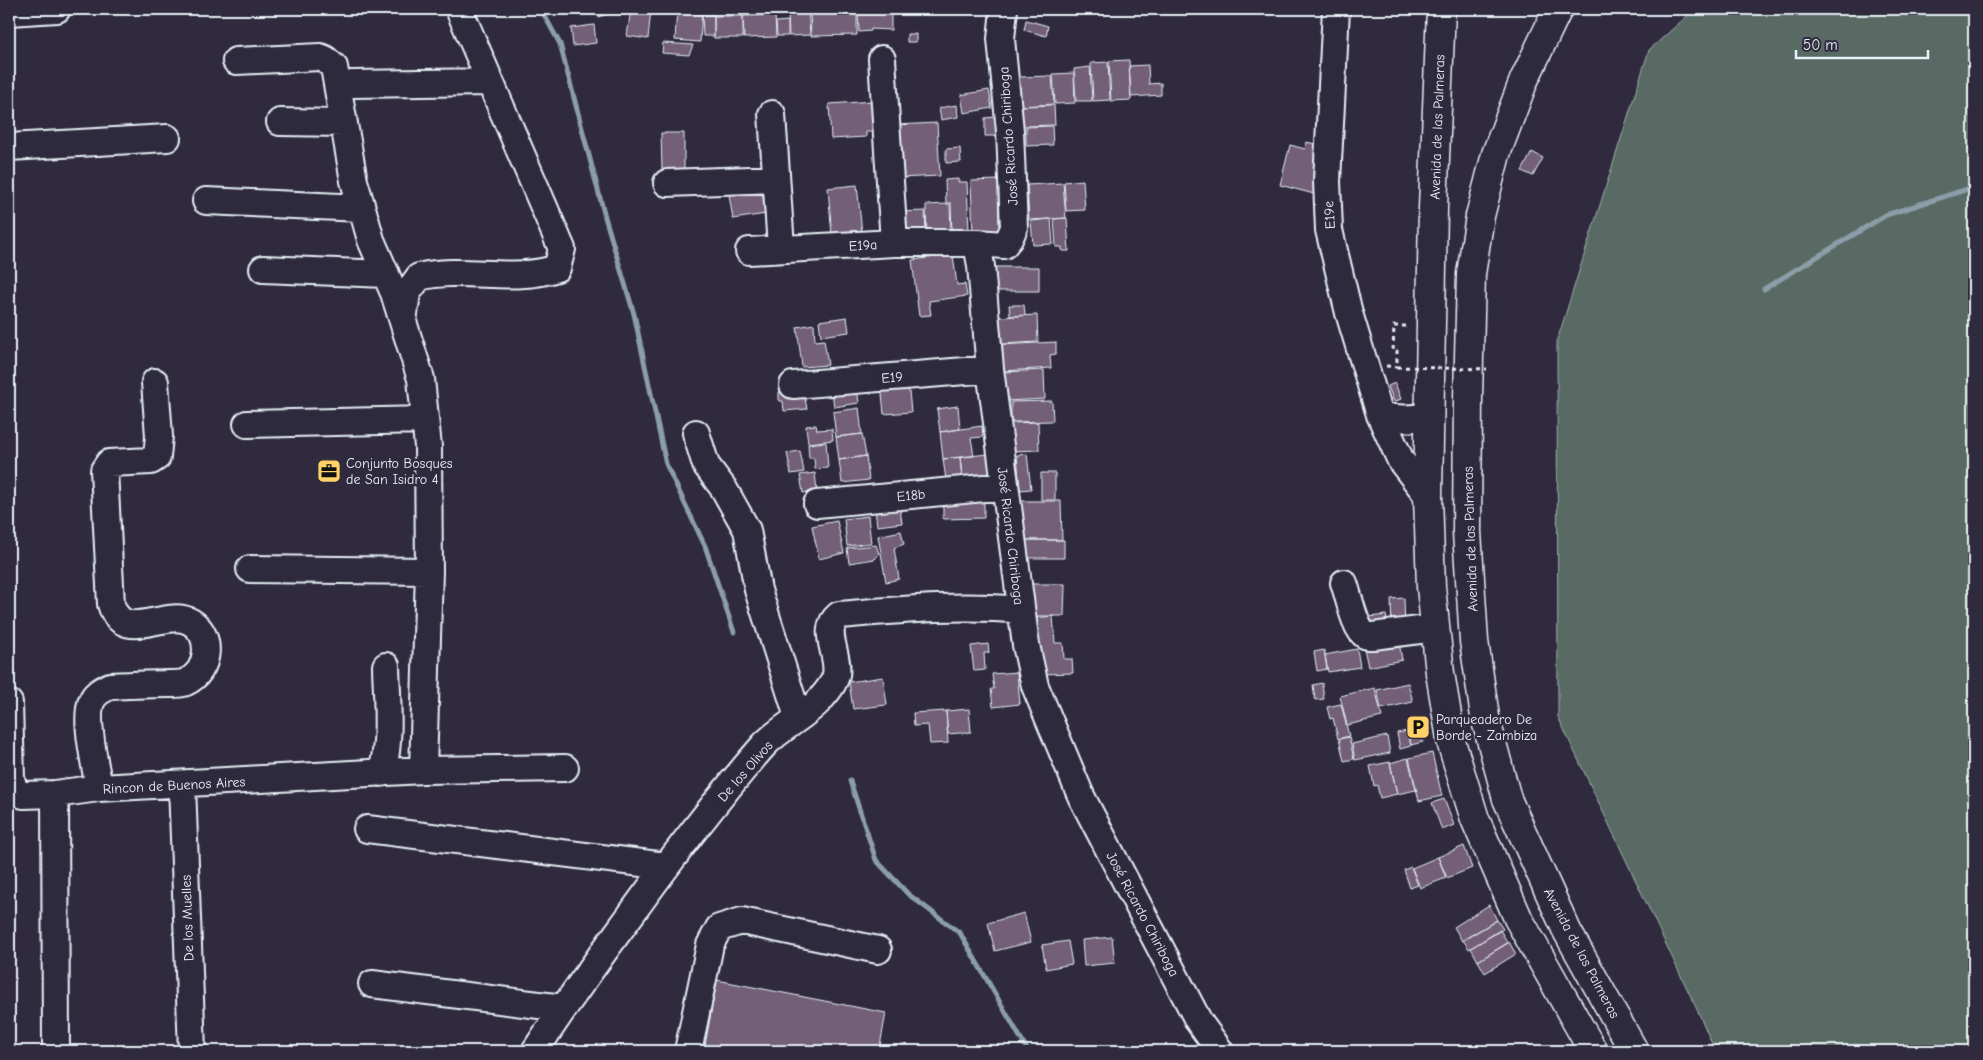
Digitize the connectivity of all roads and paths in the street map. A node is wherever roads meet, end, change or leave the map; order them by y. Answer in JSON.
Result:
{"nodes":[{"id":1,"x":57,"y":9,"type":"edge"},
{"id":2,"x":460,"y":9,"type":"edge"},
{"id":3,"x":1004,"y":9,"type":"edge"},
{"id":4,"x":1336,"y":9,"type":"edge"},
{"id":5,"x":1441,"y":9,"type":"edge"},
{"id":6,"x":1558,"y":9,"type":"edge"},
{"id":7,"x":9,"y":12,"type":"edge"},
{"id":8,"x":882,"y":59,"type":"dead end"},
{"id":9,"x":236,"y":60,"type":"dead end"},
{"id":10,"x":490,"y":82,"type":"junction"},
{"id":11,"x":352,"y":84,"type":"dead end"},
{"id":12,"x":772,"y":114,"type":"dead end"},
{"id":13,"x":280,"y":122,"type":"dead end"},
{"id":14,"x":344,"y":123,"type":"junction"},
{"id":15,"x":167,"y":138,"type":"dead end"},
{"id":16,"x":9,"y":147,"type":"edge"},
{"id":17,"x":775,"y":179,"type":"junction"},
{"id":18,"x":667,"y":183,"type":"dead end"},
{"id":19,"x":206,"y":201,"type":"dead end"},
{"id":20,"x":362,"y":208,"type":"junction"},
{"id":21,"x":894,"y":243,"type":"junction"},
{"id":22,"x":977,"y":243,"type":"junction"},
{"id":23,"x":781,"y":248,"type":"junction"},
{"id":24,"x":749,"y":251,"type":"dead end"},
{"id":25,"x":263,"y":269,"type":"dead end"},
{"id":26,"x":386,"y":274,"type":"junction"},
{"id":27,"x":403,"y":322,"type":"junction"},
{"id":28,"x":1394,"y":326,"type":"dead end"},
{"id":29,"x":990,"y":369,"type":"junction"},
{"id":30,"x":1487,"y":369,"type":"dead end"},
{"id":31,"x":155,"y":382,"type":"dead end"},
{"id":32,"x":793,"y":385,"type":"dead end"},
{"id":33,"x":1380,"y":415,"type":"junction"},
{"id":34,"x":1429,"y":415,"type":"junction"},
{"id":35,"x":425,"y":420,"type":"junction"},
{"id":36,"x":247,"y":424,"type":"dead end"},
{"id":37,"x":696,"y":433,"type":"dead end"},
{"id":38,"x":1005,"y":486,"type":"junction"},
{"id":39,"x":1428,"y":496,"type":"junction"},
{"id":40,"x":818,"y":504,"type":"dead end"},
{"id":41,"x":250,"y":569,"type":"dead end"},
{"id":42,"x":429,"y":571,"type":"junction"},
{"id":43,"x":1344,"y":582,"type":"dead end"},
{"id":44,"x":1021,"y":610,"type":"junction"},
{"id":45,"x":1435,"y":628,"type":"junction"},
{"id":46,"x":386,"y":666,"type":"dead end"},
{"id":47,"x":9,"y":703,"type":"edge"},
{"id":48,"x":798,"y":717,"type":"junction"},
{"id":49,"x":9,"y":739,"type":"edge"},
{"id":50,"x":565,"y":768,"type":"dead end"},
{"id":51,"x":423,"y":770,"type":"junction"},
{"id":52,"x":382,"y":773,"type":"junction"},
{"id":53,"x":182,"y":785,"type":"junction"},
{"id":54,"x":99,"y":788,"type":"junction"},
{"id":55,"x":55,"y":794,"type":"junction"},
{"id":56,"x":367,"y":829,"type":"dead end"},
{"id":57,"x":666,"y":866,"type":"junction"},
{"id":58,"x":878,"y":950,"type":"dead end"},
{"id":59,"x":372,"y":984,"type":"dead end"},
{"id":60,"x":563,"y":1008,"type":"junction"},
{"id":61,"x":56,"y":1051,"type":"edge"},
{"id":62,"x":192,"y":1051,"type":"edge"},
{"id":63,"x":535,"y":1051,"type":"edge"},
{"id":64,"x":688,"y":1051,"type":"edge"},
{"id":65,"x":1220,"y":1051,"type":"edge"},
{"id":66,"x":1593,"y":1051,"type":"edge"},
{"id":67,"x":1634,"y":1051,"type":"edge"}],
"edges":[{"from":1,"to":7,"type":"street"},
{"from":2,"to":10,"type":"street"},
{"from":3,"to":22,"type":"street","name":"José Ricardo Chiriboga"},
{"from":4,"to":33,"type":"street","name":"E19e"},
{"from":5,"to":34,"type":"main road","name":"Avenida de las Palmeras"},
{"from":6,"to":67,"type":"main road","name":"Avenida de las Palmeras"},
{"from":8,"to":21,"type":"street"},
{"from":9,"to":14,"type":"street"},
{"from":10,"to":11,"type":"street"},
{"from":10,"to":27,"type":"street"},
{"from":12,"to":17,"type":"street"},
{"from":13,"to":14,"type":"street"},
{"from":14,"to":20,"type":"street"},
{"from":15,"to":16,"type":"street"},
{"from":17,"to":18,"type":"street"},
{"from":17,"to":23,"type":"street"},
{"from":19,"to":20,"type":"street"},
{"from":20,"to":26,"type":"street"},
{"from":21,"to":22,"type":"street","name":"E19a"},
{"from":21,"to":23,"type":"street","name":"E19a"},
{"from":22,"to":29,"type":"street","name":"José Ricardo Chiriboga"},
{"from":23,"to":24,"type":"street","name":"E19a"},
{"from":25,"to":26,"type":"street"},
{"from":26,"to":27,"type":"street"},
{"from":27,"to":35,"type":"street"},
{"from":28,"to":30,"type":"path","bridge":true},
{"from":29,"to":32,"type":"street","name":"E19"},
{"from":29,"to":38,"type":"street","name":"José Ricardo Chiriboga"},
{"from":31,"to":54,"type":"street"},
{"from":33,"to":34,"type":"street"},
{"from":33,"to":39,"type":"street","name":"E19e"},
{"from":34,"to":39,"type":"main road","name":"Avenida de las Palmeras"},
{"from":35,"to":36,"type":"street"},
{"from":35,"to":42,"type":"street"},
{"from":37,"to":48,"type":"street"},
{"from":38,"to":40,"type":"street","name":"E18b"},
{"from":38,"to":44,"type":"street","name":"José Ricardo Chiriboga"},
{"from":39,"to":45,"type":"main road","name":"Avenida de las Palmeras"},
{"from":41,"to":42,"type":"street"},
{"from":42,"to":51,"type":"street"},
{"from":43,"to":45,"type":"street"},
{"from":44,"to":48,"type":"street","name":"De los Olivos"},
{"from":44,"to":65,"type":"street","name":"José Ricardo Chiriboga"},
{"from":45,"to":66,"type":"main road","name":"Avenida de las Palmeras"},
{"from":46,"to":52,"type":"street"},
{"from":47,"to":49,"type":"street","name":"Rincon de Buenos Aires"},
{"from":48,"to":57,"type":"street","name":"De los Olivos"},
{"from":49,"to":55,"type":"street","name":"Rincon de Buenos Aires"},
{"from":50,"to":51,"type":"street","name":"Rincon de Buenos Aires"},
{"from":51,"to":52,"type":"street","name":"Rincon de Buenos Aires"},
{"from":52,"to":53,"type":"street","name":"Rincon de Buenos Aires"},
{"from":53,"to":54,"type":"street","name":"Rincon de Buenos Aires"},
{"from":53,"to":62,"type":"street","name":"De los Muelles"},
{"from":54,"to":55,"type":"street","name":"Rincon de Buenos Aires"},
{"from":55,"to":61,"type":"street"},
{"from":56,"to":57,"type":"street"},
{"from":57,"to":60,"type":"street","name":"De los Olivos"},
{"from":58,"to":64,"type":"street"},
{"from":59,"to":60,"type":"street"},
{"from":60,"to":63,"type":"street","name":"De los Olivos"}]}
